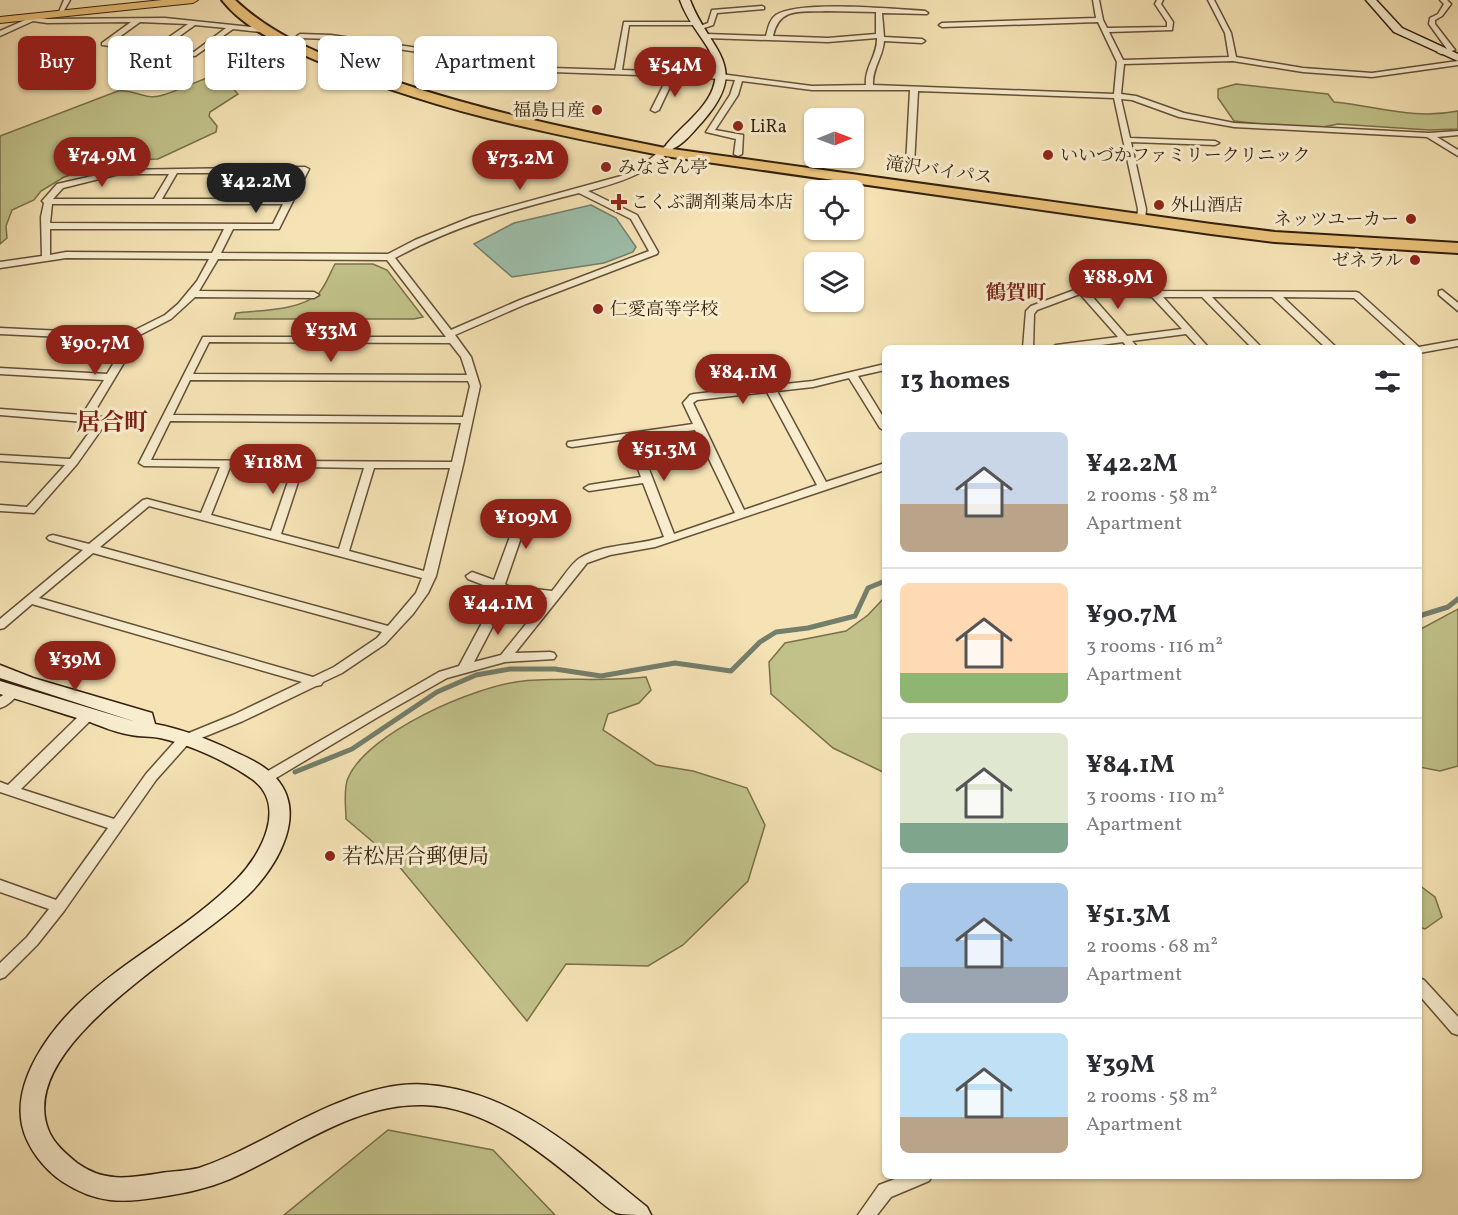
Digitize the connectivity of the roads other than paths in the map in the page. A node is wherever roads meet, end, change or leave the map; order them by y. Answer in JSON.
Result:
{"nodes":[{"id":1,"x":141,"y":0,"type":"edge"},
{"id":2,"x":193,"y":0,"type":"edge"},
{"id":3,"x":228,"y":0,"type":"edge"},
{"id":4,"x":248,"y":0,"type":"edge"},
{"id":5,"x":685,"y":0,"type":"edge"},
{"id":6,"x":1096,"y":0,"type":"edge"},
{"id":7,"x":1160,"y":0,"type":"edge"},
{"id":8,"x":1211,"y":0,"type":"edge"},
{"id":9,"x":1371,"y":0,"type":"edge"},
{"id":10,"x":1443,"y":0,"type":"edge"},
{"id":11,"x":762,"y":4,"type":"edge"},
{"id":12,"x":63,"y":7,"type":"edge"},
{"id":13,"x":925,"y":13,"type":"dead end"},
{"id":14,"x":879,"y":14,"type":"junction"},
{"id":15,"x":0,"y":15,"type":"edge"},
{"id":16,"x":776,"y":18,"type":"junction"},
{"id":17,"x":918,"y":18,"type":"dead end"},
{"id":18,"x":28,"y":19,"type":"junction"},
{"id":19,"x":140,"y":19,"type":"junction"},
{"id":20,"x":0,"y":20,"type":"edge"},
{"id":21,"x":1100,"y":20,"type":"junction"},
{"id":22,"x":194,"y":23,"type":"junction"},
{"id":23,"x":942,"y":25,"type":"dead end"},
{"id":24,"x":232,"y":27,"type":"junction"},
{"id":25,"x":700,"y":30,"type":"junction"},
{"id":26,"x":1106,"y":30,"type":"junction"},
{"id":27,"x":270,"y":32,"type":"junction"},
{"id":28,"x":0,"y":34,"type":"edge"},
{"id":29,"x":116,"y":36,"type":"edge"},
{"id":30,"x":176,"y":36,"type":"edge"},
{"id":31,"x":283,"y":36,"type":"edge"},
{"id":32,"x":290,"y":36,"type":"edge"},
{"id":33,"x":769,"y":37,"type":"junction"},
{"id":34,"x":306,"y":38,"type":"edge"},
{"id":35,"x":880,"y":38,"type":"junction"},
{"id":36,"x":922,"y":41,"type":"dead end"},
{"id":37,"x":306,"y":46,"type":"edge"},
{"id":38,"x":1441,"y":52,"type":"junction"},
{"id":39,"x":193,"y":54,"type":"edge"},
{"id":40,"x":1458,"y":58,"type":"edge"},
{"id":41,"x":1233,"y":59,"type":"junction"},
{"id":42,"x":1121,"y":62,"type":"junction"},
{"id":43,"x":1458,"y":63,"type":"edge"},
{"id":44,"x":618,"y":73,"type":"junction"},
{"id":45,"x":672,"y":75,"type":"junction"},
{"id":46,"x":720,"y":76,"type":"junction"},
{"id":47,"x":739,"y":79,"type":"junction"},
{"id":48,"x":870,"y":87,"type":"junction"},
{"id":49,"x":915,"y":89,"type":"junction"},
{"id":50,"x":1117,"y":96,"type":"junction"},
{"id":51,"x":655,"y":110,"type":"dead end"},
{"id":52,"x":1458,"y":133,"type":"edge"},
{"id":53,"x":1429,"y":135,"type":"junction"},
{"id":54,"x":1127,"y":140,"type":"junction"},
{"id":55,"x":1215,"y":143,"type":"dead end"},
{"id":56,"x":668,"y":149,"type":"junction"},
{"id":57,"x":1458,"y":153,"type":"edge"},
{"id":58,"x":738,"y":154,"type":"junction"},
{"id":59,"x":910,"y":165,"type":"dead end"},
{"id":60,"x":175,"y":170,"type":"junction"},
{"id":61,"x":240,"y":170,"type":"junction"},
{"id":62,"x":580,"y":190,"type":"junction"},
{"id":63,"x":46,"y":201,"type":"junction"},
{"id":64,"x":157,"y":201,"type":"junction"},
{"id":65,"x":224,"y":201,"type":"junction"},
{"id":66,"x":288,"y":202,"type":"junction"},
{"id":67,"x":1142,"y":217,"type":"junction"},
{"id":68,"x":47,"y":226,"type":"junction"},
{"id":69,"x":230,"y":226,"type":"junction"},
{"id":70,"x":1458,"y":240,"type":"edge"},
{"id":71,"x":1458,"y":248,"type":"edge"},
{"id":72,"x":215,"y":255,"type":"junction"},
{"id":73,"x":46,"y":256,"type":"junction"},
{"id":74,"x":390,"y":257,"type":"junction"},
{"id":75,"x":0,"y":266,"type":"edge"},
{"id":76,"x":1082,"y":291,"type":"junction"},
{"id":77,"x":1442,"y":293,"type":"dead end"},
{"id":78,"x":196,"y":294,"type":"junction"},
{"id":79,"x":1155,"y":294,"type":"junction"},
{"id":80,"x":314,"y":295,"type":"dead end"},
{"id":81,"x":1205,"y":295,"type":"junction"},
{"id":82,"x":1275,"y":295,"type":"junction"},
{"id":83,"x":1458,"y":308,"type":"edge"},
{"id":84,"x":0,"y":331,"type":"edge"},
{"id":85,"x":1189,"y":332,"type":"junction"},
{"id":86,"x":128,"y":337,"type":"junction"},
{"id":87,"x":452,"y":337,"type":"junction"},
{"id":88,"x":1126,"y":339,"type":"junction"},
{"id":89,"x":1458,"y":343,"type":"edge"},
{"id":90,"x":1028,"y":345,"type":"edge"},
{"id":91,"x":1083,"y":345,"type":"edge"},
{"id":92,"x":1131,"y":345,"type":"edge"},
{"id":93,"x":1201,"y":345,"type":"edge"},
{"id":94,"x":1254,"y":345,"type":"edge"},
{"id":95,"x":1329,"y":345,"type":"edge"},
{"id":96,"x":1412,"y":345,"type":"edge"},
{"id":97,"x":1422,"y":349,"type":"edge"},
{"id":98,"x":882,"y":368,"type":"edge"},
{"id":99,"x":0,"y":371,"type":"edge"},
{"id":100,"x":852,"y":375,"type":"junction"},
{"id":101,"x":111,"y":377,"type":"junction"},
{"id":102,"x":189,"y":377,"type":"junction"},
{"id":103,"x":473,"y":378,"type":"junction"},
{"id":104,"x":771,"y":390,"type":"junction"},
{"id":105,"x":0,"y":412,"type":"edge"},
{"id":106,"x":86,"y":417,"type":"junction"},
{"id":107,"x":168,"y":418,"type":"junction"},
{"id":108,"x":467,"y":420,"type":"junction"},
{"id":109,"x":882,"y":423,"type":"edge"},
{"id":110,"x":699,"y":426,"type":"junction"},
{"id":111,"x":632,"y":436,"type":"junction"},
{"id":112,"x":572,"y":444,"type":"dead end"},
{"id":113,"x":0,"y":458,"type":"edge"},
{"id":114,"x":73,"y":462,"type":"junction"},
{"id":115,"x":226,"y":464,"type":"junction"},
{"id":116,"x":299,"y":464,"type":"junction"},
{"id":117,"x":370,"y":464,"type":"junction"},
{"id":118,"x":458,"y":465,"type":"junction"},
{"id":119,"x":882,"y":467,"type":"edge"},
{"id":120,"x":648,"y":479,"type":"junction"},
{"id":121,"x":823,"y":487,"type":"junction"},
{"id":122,"x":589,"y":488,"type":"dead end"},
{"id":123,"x":526,"y":506,"type":"dead end"},
{"id":124,"x":0,"y":508,"type":"edge"},
{"id":125,"x":741,"y":515,"type":"junction"},
{"id":126,"x":205,"y":517,"type":"junction"},
{"id":127,"x":275,"y":535,"type":"junction"},
{"id":128,"x":53,"y":537,"type":"dead end"},
{"id":129,"x":670,"y":539,"type":"junction"},
{"id":130,"x":93,"y":548,"type":"junction"},
{"id":131,"x":343,"y":554,"type":"junction"},
{"id":132,"x":430,"y":576,"type":"junction"},
{"id":133,"x":472,"y":576,"type":"dead end"},
{"id":134,"x":502,"y":587,"type":"junction"},
{"id":135,"x":554,"y":595,"type":"junction"},
{"id":136,"x":31,"y":600,"type":"junction"},
{"id":137,"x":0,"y":625,"type":"edge"},
{"id":138,"x":392,"y":631,"type":"junction"},
{"id":139,"x":550,"y":656,"type":"dead end"},
{"id":140,"x":505,"y":658,"type":"junction"},
{"id":141,"x":464,"y":669,"type":"junction"},
{"id":142,"x":0,"y":671,"type":"edge"},
{"id":143,"x":318,"y":682,"type":"junction"},
{"id":144,"x":4,"y":695,"type":"edge"},
{"id":145,"x":88,"y":715,"type":"junction"},
{"id":146,"x":146,"y":728,"type":"junction"},
{"id":147,"x":184,"y":741,"type":"junction"},
{"id":148,"x":266,"y":778,"type":"junction"},
{"id":149,"x":5,"y":788,"type":"edge"},
{"id":150,"x":116,"y":825,"type":"junction"},
{"id":151,"x":0,"y":886,"type":"edge"},
{"id":152,"x":59,"y":907,"type":"junction"},
{"id":153,"x":0,"y":973,"type":"edge"},
{"id":154,"x":1422,"y":987,"type":"edge"},
{"id":155,"x":1458,"y":1028,"type":"edge"},
{"id":156,"x":915,"y":1179,"type":"edge"},
{"id":157,"x":638,"y":1215,"type":"edge"},
{"id":158,"x":867,"y":1215,"type":"edge"}],
"edges":[{"from":1,"to":12,"type":"main road"},
{"from":2,"to":12,"type":"main road"},
{"from":3,"to":27,"type":"highway","name":"滝沢バイパス"},
{"from":4,"to":32,"type":"highway","name":"滝沢バイパス"},
{"from":5,"to":25,"type":"street"},
{"from":6,"to":21,"type":"street"},
{"from":7,"to":26,"type":"street"},
{"from":8,"to":41,"type":"street"},
{"from":9,"to":38,"type":"street"},
{"from":10,"to":38,"type":"street"},
{"from":11,"to":16,"type":"street"},
{"from":11,"to":25,"type":"street"},
{"from":12,"to":15,"type":"main road"},
{"from":12,"to":18,"type":"main road"},
{"from":13,"to":14,"type":"street"},
{"from":14,"to":16,"type":"street"},
{"from":14,"to":17,"type":"street"},
{"from":14,"to":35,"type":"street"},
{"from":16,"to":33,"type":"street"},
{"from":18,"to":19,"type":"street"},
{"from":18,"to":20,"type":"main road"},
{"from":18,"to":28,"type":"street"},
{"from":19,"to":22,"type":"street"},
{"from":19,"to":29,"type":"street"},
{"from":21,"to":23,"type":"street"},
{"from":21,"to":26,"type":"street"},
{"from":22,"to":24,"type":"street"},
{"from":22,"to":30,"type":"street"},
{"from":24,"to":27,"type":"street"},
{"from":24,"to":39,"type":"street"},
{"from":25,"to":33,"type":"street"},
{"from":25,"to":44,"type":"street"},
{"from":25,"to":46,"type":"street"},
{"from":26,"to":42,"type":"street"},
{"from":27,"to":31,"type":"highway","name":"滝沢バイパス"},
{"from":33,"to":35,"type":"street"},
{"from":34,"to":44,"type":"street"},
{"from":35,"to":36,"type":"street"},
{"from":35,"to":48,"type":"street"},
{"from":37,"to":56,"type":"highway","name":"滝沢バイパス"},
{"from":38,"to":40,"type":"street"},
{"from":41,"to":42,"type":"street"},
{"from":41,"to":43,"type":"street"},
{"from":42,"to":50,"type":"street"},
{"from":44,"to":45,"type":"street"},
{"from":45,"to":46,"type":"street"},
{"from":45,"to":51,"type":"street"},
{"from":46,"to":47,"type":"street"},
{"from":46,"to":56,"type":"street"},
{"from":47,"to":48,"type":"street"},
{"from":47,"to":58,"type":"street"},
{"from":48,"to":49,"type":"street"},
{"from":49,"to":50,"type":"street"},
{"from":49,"to":59,"type":"street"},
{"from":50,"to":53,"type":"street"},
{"from":50,"to":54,"type":"street"},
{"from":52,"to":53,"type":"street"},
{"from":53,"to":57,"type":"street"},
{"from":54,"to":55,"type":"street"},
{"from":54,"to":67,"type":"street"},
{"from":56,"to":58,"type":"highway","name":"滝沢バイパス"},
{"from":56,"to":62,"type":"street"},
{"from":56,"to":67,"type":"highway","name":"滝沢バイパス"},
{"from":58,"to":67,"type":"highway","name":"滝沢バイパス"},
{"from":60,"to":61,"type":"street"},
{"from":60,"to":63,"type":"street"},
{"from":60,"to":64,"type":"street"},
{"from":61,"to":65,"type":"street"},
{"from":61,"to":66,"type":"street"},
{"from":62,"to":74,"type":"street"},
{"from":62,"to":87,"type":"street"},
{"from":63,"to":64,"type":"street"},
{"from":63,"to":68,"type":"street"},
{"from":64,"to":65,"type":"street"},
{"from":65,"to":66,"type":"street"},
{"from":66,"to":69,"type":"street"},
{"from":67,"to":70,"type":"highway","name":"滝沢バイパス"},
{"from":67,"to":71,"type":"highway","name":"滝沢バイパス"},
{"from":68,"to":69,"type":"street"},
{"from":68,"to":73,"type":"street"},
{"from":69,"to":72,"type":"street"},
{"from":72,"to":73,"type":"street"},
{"from":72,"to":74,"type":"street"},
{"from":72,"to":78,"type":"street"},
{"from":73,"to":75,"type":"street"},
{"from":74,"to":87,"type":"street"},
{"from":76,"to":79,"type":"street"},
{"from":76,"to":88,"type":"street"},
{"from":76,"to":90,"type":"street"},
{"from":77,"to":83,"type":"street"},
{"from":78,"to":80,"type":"street"},
{"from":78,"to":86,"type":"street"},
{"from":79,"to":81,"type":"street"},
{"from":79,"to":85,"type":"street"},
{"from":81,"to":82,"type":"street"},
{"from":81,"to":94,"type":"street"},
{"from":82,"to":95,"type":"street"},
{"from":82,"to":96,"type":"street"},
{"from":84,"to":86,"type":"street"},
{"from":85,"to":88,"type":"street"},
{"from":85,"to":93,"type":"street"},
{"from":86,"to":101,"type":"street"},
{"from":87,"to":102,"type":"street"},
{"from":87,"to":103,"type":"street"},
{"from":88,"to":91,"type":"street"},
{"from":88,"to":92,"type":"street"},
{"from":89,"to":97,"type":"street"},
{"from":98,"to":100,"type":"street"},
{"from":99,"to":101,"type":"street"},
{"from":100,"to":104,"type":"street"},
{"from":100,"to":109,"type":"street"},
{"from":101,"to":106,"type":"street"},
{"from":102,"to":103,"type":"street"},
{"from":102,"to":107,"type":"street"},
{"from":103,"to":108,"type":"street"},
{"from":104,"to":110,"type":"street"},
{"from":104,"to":121,"type":"street"},
{"from":105,"to":106,"type":"street"},
{"from":106,"to":114,"type":"street"},
{"from":107,"to":108,"type":"street"},
{"from":107,"to":115,"type":"street"},
{"from":108,"to":118,"type":"street"},
{"from":110,"to":111,"type":"street"},
{"from":110,"to":125,"type":"street"},
{"from":111,"to":112,"type":"street"},
{"from":111,"to":120,"type":"street"},
{"from":113,"to":114,"type":"street"},
{"from":114,"to":124,"type":"street"},
{"from":115,"to":116,"type":"street"},
{"from":115,"to":126,"type":"street"},
{"from":116,"to":117,"type":"street"},
{"from":116,"to":127,"type":"street"},
{"from":117,"to":118,"type":"street"},
{"from":117,"to":131,"type":"street"},
{"from":118,"to":132,"type":"street"},
{"from":119,"to":121,"type":"street"},
{"from":120,"to":122,"type":"street"},
{"from":120,"to":129,"type":"street"},
{"from":121,"to":125,"type":"street"},
{"from":123,"to":134,"type":"street"},
{"from":125,"to":129,"type":"street"},
{"from":126,"to":127,"type":"street"},
{"from":126,"to":130,"type":"street"},
{"from":127,"to":131,"type":"street"},
{"from":128,"to":130,"type":"street"},
{"from":129,"to":135,"type":"street"},
{"from":130,"to":136,"type":"street"},
{"from":130,"to":138,"type":"street"},
{"from":131,"to":132,"type":"street"},
{"from":132,"to":138,"type":"street"},
{"from":133,"to":134,"type":"street"},
{"from":134,"to":135,"type":"street"},
{"from":134,"to":141,"type":"street"},
{"from":135,"to":140,"type":"street"},
{"from":136,"to":137,"type":"street"},
{"from":136,"to":143,"type":"street"},
{"from":138,"to":143,"type":"street"},
{"from":139,"to":140,"type":"street"},
{"from":140,"to":141,"type":"street"},
{"from":141,"to":148,"type":"street"},
{"from":142,"to":146,"type":"street"},
{"from":143,"to":147,"type":"street"},
{"from":144,"to":145,"type":"street"},
{"from":145,"to":146,"type":"street"},
{"from":145,"to":149,"type":"street"},
{"from":146,"to":147,"type":"street"},
{"from":147,"to":148,"type":"street"},
{"from":147,"to":150,"type":"street"},
{"from":148,"to":157,"type":"street"},
{"from":149,"to":150,"type":"street"},
{"from":150,"to":152,"type":"street"},
{"from":151,"to":152,"type":"street"},
{"from":152,"to":153,"type":"street"},
{"from":154,"to":155,"type":"street"},
{"from":156,"to":158,"type":"street"}]}
